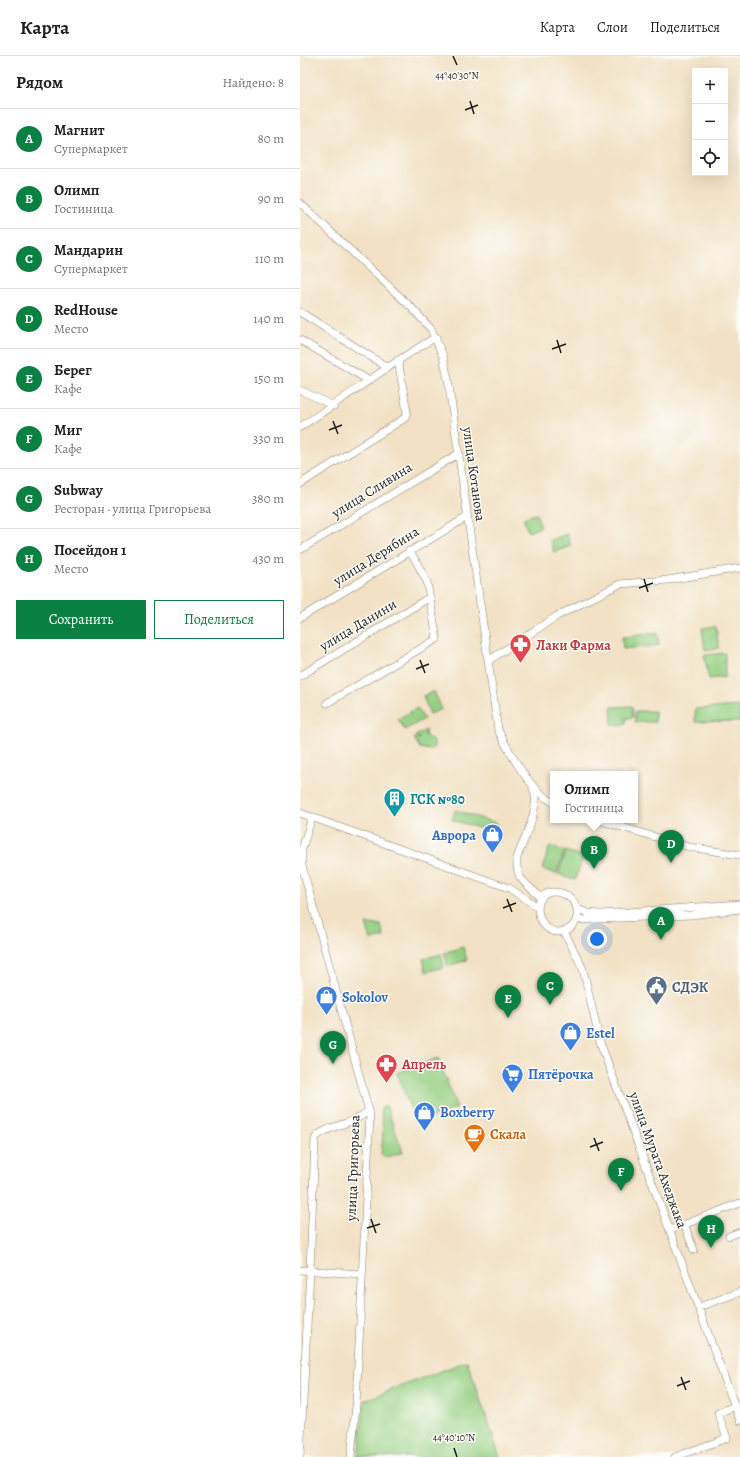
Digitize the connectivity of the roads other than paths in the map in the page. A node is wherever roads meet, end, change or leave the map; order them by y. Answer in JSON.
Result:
{"nodes":[{"id":1,"x":300,"y":203,"type":"edge"},
{"id":2,"x":300,"y":312,"type":"edge"},
{"id":3,"x":436,"y":337,"type":"junction"},
{"id":4,"x":300,"y":340,"type":"edge"},
{"id":5,"x":398,"y":360,"type":"junction"},
{"id":6,"x":387,"y":367,"type":"junction"},
{"id":7,"x":368,"y":380,"type":"junction"},
{"id":8,"x":300,"y":390,"type":"edge"},
{"id":9,"x":334,"y":406,"type":"junction"},
{"id":10,"x":300,"y":427,"type":"edge"},
{"id":11,"x":458,"y":454,"type":"junction"},
{"id":12,"x":300,"y":484,"type":"edge"},
{"id":13,"x":467,"y":517,"type":"junction"},
{"id":14,"x":300,"y":550,"type":"edge"},
{"id":15,"x":409,"y":551,"type":"junction"},
{"id":16,"x":740,"y":568,"type":"edge"},
{"id":17,"x":430,"y":596,"type":"junction"},
{"id":18,"x":300,"y":618,"type":"edge"},
{"id":19,"x":488,"y":662,"type":"junction"},
{"id":20,"x":300,"y":676,"type":"edge"},
{"id":21,"x":327,"y":703,"type":"dead end"},
{"id":22,"x":511,"y":753,"type":"junction"},
{"id":23,"x":539,"y":793,"type":"junction"},
{"id":24,"x":550,"y":800,"type":"edge"},
{"id":25,"x":550,"y":801,"type":"edge"},
{"id":26,"x":540,"y":802,"type":"junction"},
{"id":27,"x":300,"y":813,"type":"edge"},
{"id":28,"x":312,"y":818,"type":"junction"},
{"id":29,"x":608,"y":823,"type":"edge"},
{"id":30,"x":740,"y":856,"type":"edge"},
{"id":31,"x":524,"y":883,"type":"junction"},
{"id":32,"x":516,"y":892,"type":"junction"},
{"id":33,"x":546,"y":893,"type":"junction"},
{"id":34,"x":541,"y":899,"type":"junction"},
{"id":35,"x":740,"y":904,"type":"edge"},
{"id":36,"x":538,"y":907,"type":"junction"},
{"id":37,"x":740,"y":909,"type":"edge"},
{"id":38,"x":577,"y":910,"type":"junction"},
{"id":39,"x":576,"y":920,"type":"junction"},
{"id":40,"x":564,"y":931,"type":"junction"},
{"id":41,"x":369,"y":1110,"type":"junction"},
{"id":42,"x":740,"y":1203,"type":"edge"},
{"id":43,"x":684,"y":1224,"type":"junction"},
{"id":44,"x":670,"y":1230,"type":"junction"},
{"id":45,"x":740,"y":1232,"type":"edge"},
{"id":46,"x":729,"y":1236,"type":"dead end"},
{"id":47,"x":694,"y":1250,"type":"dead end"},
{"id":48,"x":300,"y":1270,"type":"edge"},
{"id":49,"x":310,"y":1271,"type":"junction"},
{"id":50,"x":362,"y":1274,"type":"junction"},
{"id":51,"x":740,"y":1292,"type":"edge"},
{"id":52,"x":699,"y":1307,"type":"junction"},
{"id":53,"x":735,"y":1406,"type":"junction"},
{"id":54,"x":740,"y":1420,"type":"edge"},
{"id":55,"x":300,"y":1457,"type":"edge"},
{"id":56,"x":351,"y":1457,"type":"edge"},
{"id":57,"x":675,"y":1457,"type":"edge"}],
"edges":[{"from":1,"to":3,"type":"street","name":"улица Котанова"},
{"from":2,"to":6,"type":"street"},
{"from":3,"to":5,"type":"street"},
{"from":3,"to":11,"type":"street","name":"улица Котанова"},
{"from":4,"to":7,"type":"street"},
{"from":5,"to":6,"type":"street"},
{"from":5,"to":12,"type":"street"},
{"from":6,"to":7,"type":"street"},
{"from":7,"to":9,"type":"street"},
{"from":8,"to":9,"type":"street"},
{"from":9,"to":10,"type":"street"},
{"from":11,"to":13,"type":"street","name":"улица Котанова"},
{"from":11,"to":14,"type":"street","name":"улица Сливина"},
{"from":13,"to":15,"type":"street","name":"улица Дерябина"},
{"from":13,"to":19,"type":"street","name":"улица Котанова"},
{"from":15,"to":17,"type":"street"},
{"from":15,"to":18,"type":"street","name":"улица Дерябина"},
{"from":16,"to":19,"type":"street"},
{"from":17,"to":20,"type":"street","name":"улица Данини"},
{"from":17,"to":21,"type":"street"},
{"from":19,"to":22,"type":"street","name":"улица Котанова"},
{"from":22,"to":23,"type":"street","name":"улица Котанова"},
{"from":22,"to":31,"type":"street"},
{"from":23,"to":24,"type":"street"},
{"from":23,"to":26,"type":"street"},
{"from":25,"to":26,"type":"street"},
{"from":26,"to":33,"type":"street"},
{"from":27,"to":28,"type":"street"},
{"from":28,"to":32,"type":"street"},
{"from":28,"to":41,"type":"street","name":"улица Григорьева"},
{"from":29,"to":30,"type":"street"},
{"from":31,"to":32,"type":"street"},
{"from":31,"to":34,"type":"street"},
{"from":32,"to":36,"type":"street"},
{"from":33,"to":34,"type":"street"},
{"from":33,"to":38,"type":"street"},
{"from":34,"to":36,"type":"street"},
{"from":35,"to":38,"type":"street"},
{"from":36,"to":40,"type":"street"},
{"from":37,"to":39,"type":"street"},
{"from":38,"to":39,"type":"street"},
{"from":39,"to":40,"type":"street"},
{"from":40,"to":44,"type":"street","name":"улица Мурата Ахеджака"},
{"from":41,"to":49,"type":"street"},
{"from":41,"to":50,"type":"street","name":"улица Григорьева"},
{"from":42,"to":43,"type":"street"},
{"from":43,"to":44,"type":"street"},
{"from":43,"to":47,"type":"street"},
{"from":44,"to":52,"type":"street","name":"улица Мурата Ахеджака"},
{"from":45,"to":46,"type":"street"},
{"from":48,"to":49,"type":"street"},
{"from":49,"to":50,"type":"street"},
{"from":49,"to":55,"type":"street"},
{"from":50,"to":56,"type":"street","name":"улица Григорьева"},
{"from":51,"to":52,"type":"street"},
{"from":52,"to":53,"type":"street","name":"улица Мурата Ахеджака"},
{"from":53,"to":54,"type":"street","name":"улица Мурата Ахеджака"},
{"from":53,"to":57,"type":"street"}]}
